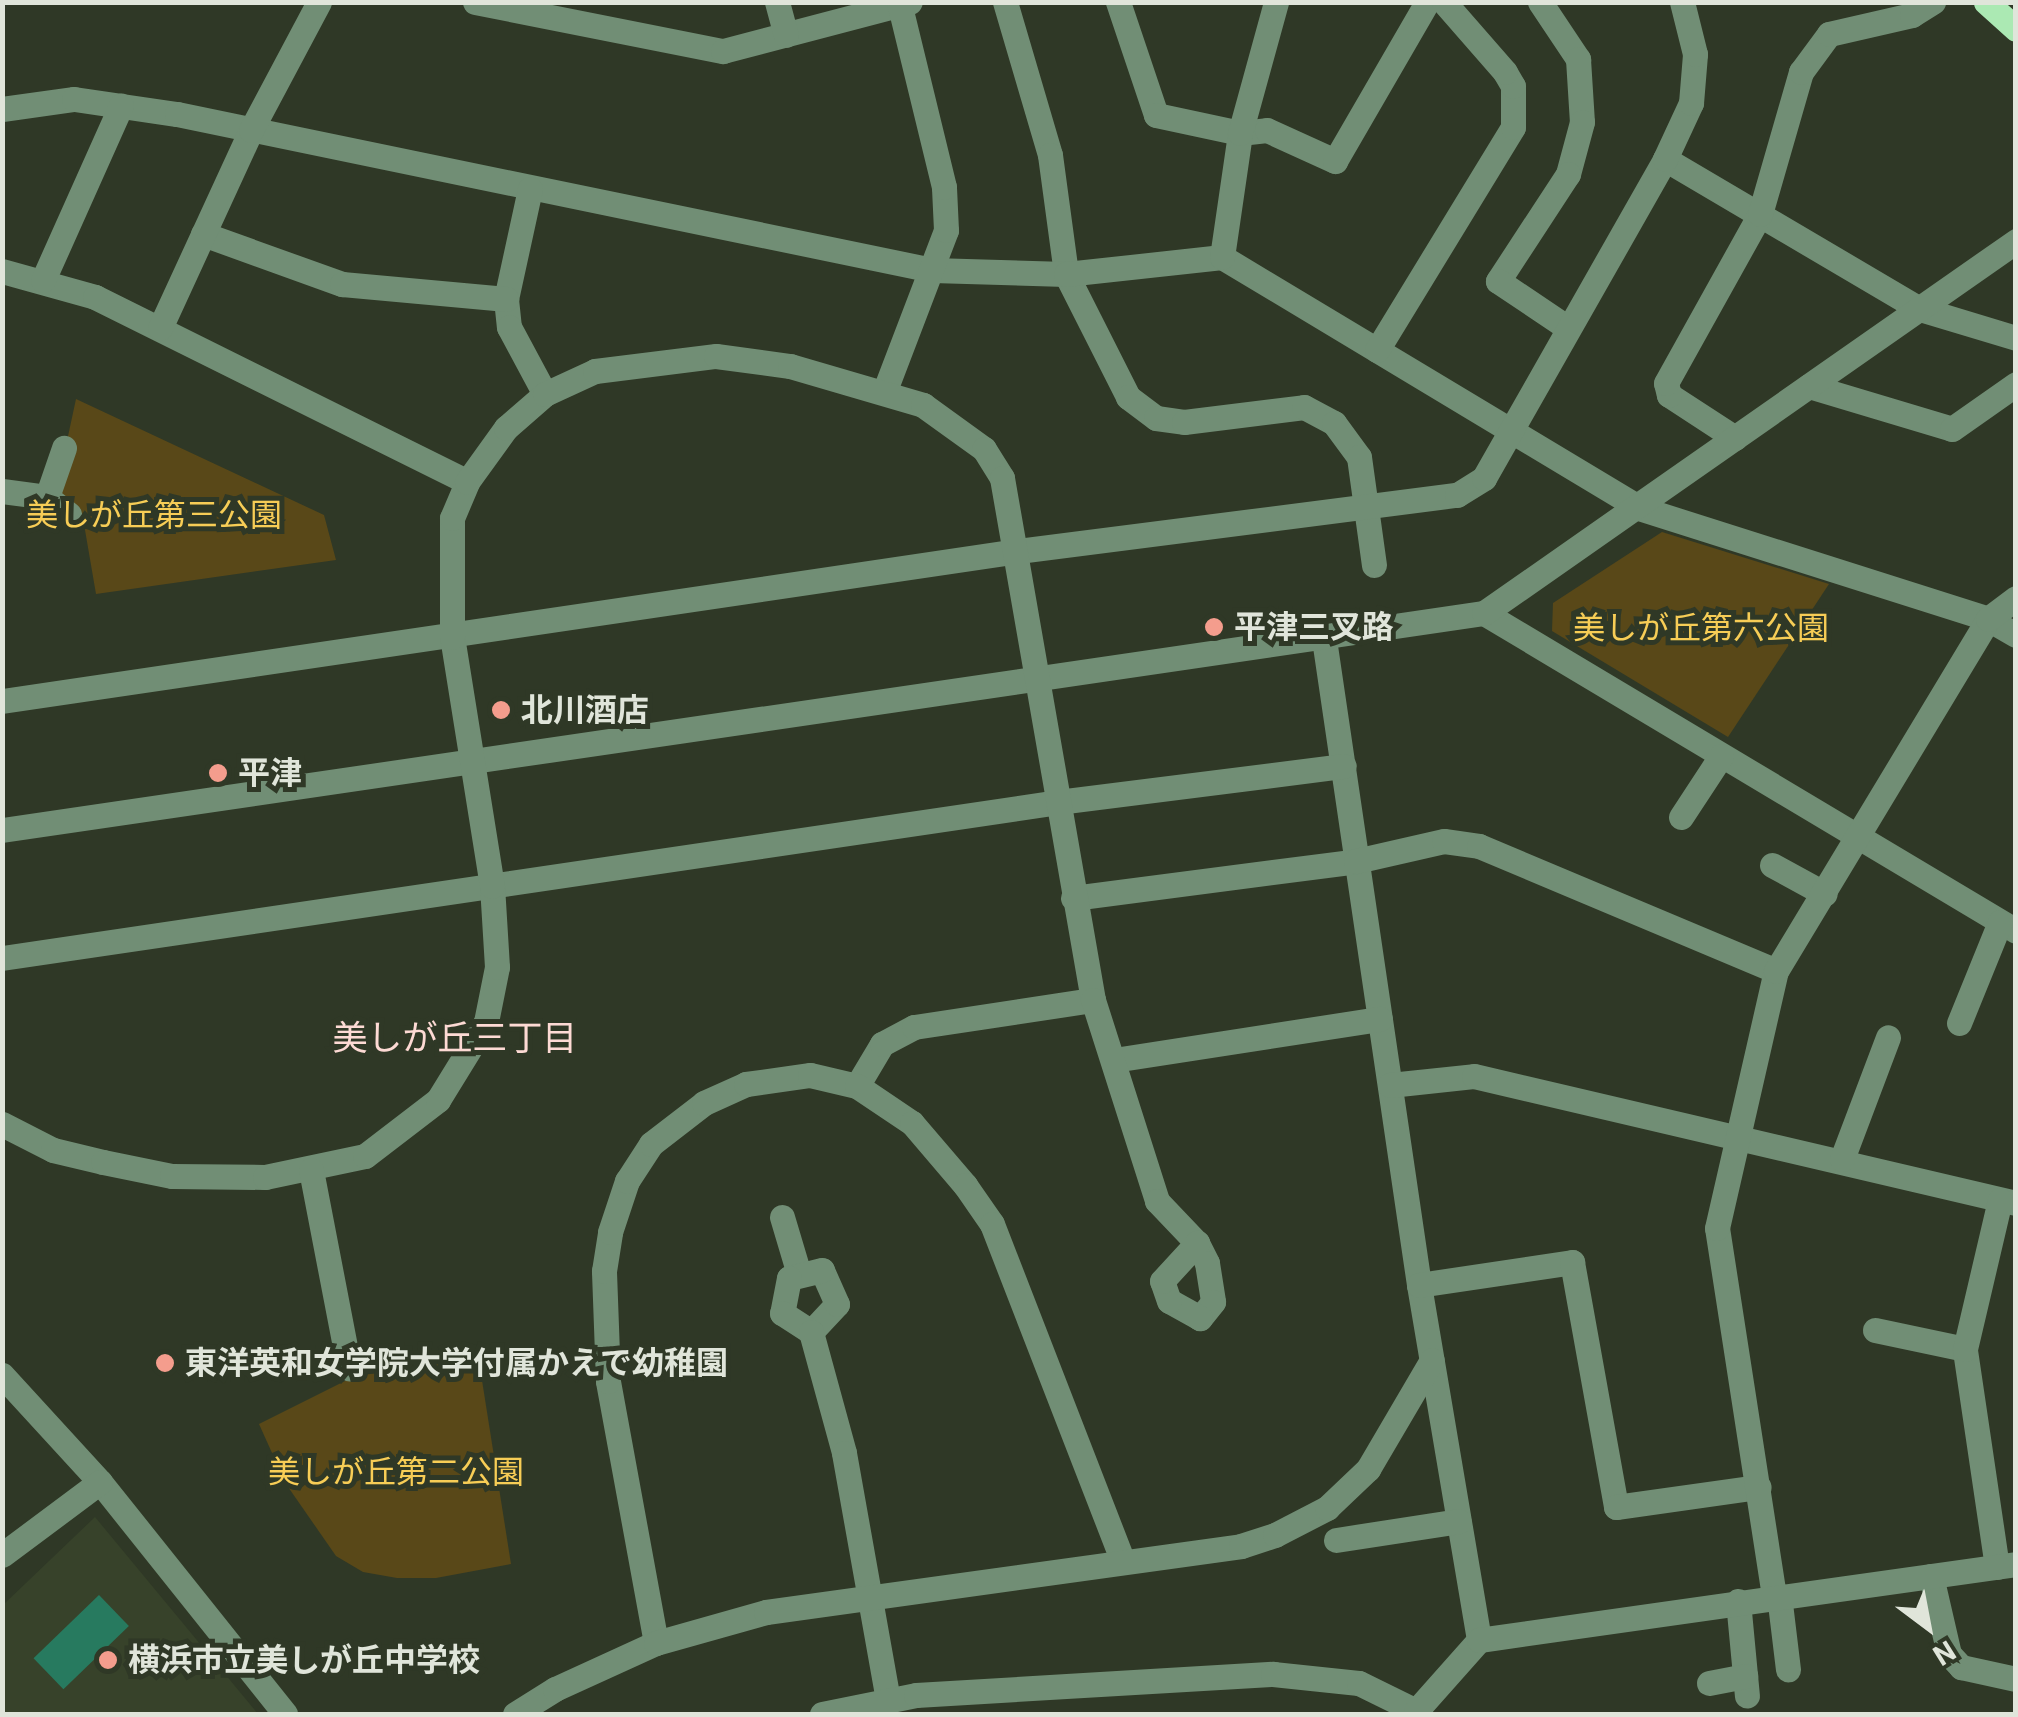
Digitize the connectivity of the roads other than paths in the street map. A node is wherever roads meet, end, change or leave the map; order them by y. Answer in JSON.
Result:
{"nodes":[{"id":1,"x":319,"y":2,"type":"edge"},
{"id":2,"x":474,"y":2,"type":"edge"},
{"id":3,"x":777,"y":2,"type":"edge"},
{"id":4,"x":1004,"y":2,"type":"edge"},
{"id":5,"x":1118,"y":2,"type":"edge"},
{"id":6,"x":1276,"y":2,"type":"edge"},
{"id":7,"x":1428,"y":2,"type":"edge"},
{"id":8,"x":1444,"y":2,"type":"edge"},
{"id":9,"x":1540,"y":2,"type":"edge"},
{"id":10,"x":1682,"y":2,"type":"edge"},
{"id":11,"x":1934,"y":2,"type":"edge"},
{"id":12,"x":1986,"y":2,"type":"edge"},
{"id":13,"x":903,"y":4,"type":"edge"},
{"id":14,"x":2016,"y":29,"type":"edge"},
{"id":15,"x":786,"y":35,"type":"junction"},
{"id":16,"x":121,"y":106,"type":"junction"},
{"id":17,"x":2,"y":109,"type":"edge"},
{"id":18,"x":251,"y":130,"type":"junction"},
{"id":19,"x":1240,"y":133,"type":"junction"},
{"id":20,"x":1665,"y":159,"type":"junction"},
{"id":21,"x":530,"y":189,"type":"junction"},
{"id":22,"x":1760,"y":214,"type":"junction"},
{"id":23,"x":203,"y":234,"type":"junction"},
{"id":24,"x":2016,"y":241,"type":"edge"},
{"id":25,"x":1222,"y":256,"type":"junction"},
{"id":26,"x":932,"y":270,"type":"junction"},
{"id":27,"x":2,"y":272,"type":"edge"},
{"id":28,"x":1066,"y":274,"type":"junction"},
{"id":29,"x":44,"y":280,"type":"junction"},
{"id":30,"x":506,"y":300,"type":"junction"},
{"id":31,"x":1920,"y":309,"type":"junction"},
{"id":32,"x":160,"y":328,"type":"junction"},
{"id":33,"x":1568,"y":328,"type":"junction"},
{"id":34,"x":2016,"y":338,"type":"edge"},
{"id":35,"x":1377,"y":350,"type":"junction"},
{"id":36,"x":2016,"y":384,"type":"edge"},
{"id":37,"x":1809,"y":386,"type":"junction"},
{"id":38,"x":885,"y":390,"type":"junction"},
{"id":39,"x":545,"y":394,"type":"junction"},
{"id":40,"x":1511,"y":432,"type":"junction"},
{"id":41,"x":1734,"y":438,"type":"junction"},
{"id":42,"x":64,"y":448,"type":"dead end"},
{"id":43,"x":467,"y":482,"type":"junction"},
{"id":44,"x":2,"y":491,"type":"edge"},
{"id":45,"x":46,"y":497,"type":"junction"},
{"id":46,"x":1367,"y":507,"type":"junction"},
{"id":47,"x":1639,"y":508,"type":"junction"},
{"id":48,"x":70,"y":514,"type":"dead end"},
{"id":49,"x":1018,"y":550,"type":"junction"},
{"id":50,"x":1374,"y":565,"type":"dead end"},
{"id":51,"x":2016,"y":598,"type":"edge"},
{"id":52,"x":1484,"y":613,"type":"junction"},
{"id":53,"x":1988,"y":619,"type":"junction"},
{"id":54,"x":2016,"y":634,"type":"edge"},
{"id":55,"x":452,"y":637,"type":"junction"},
{"id":56,"x":1324,"y":639,"type":"junction"},
{"id":57,"x":1040,"y":680,"type":"junction"},
{"id":58,"x":2,"y":701,"type":"edge"},
{"id":59,"x":1721,"y":756,"type":"junction"},
{"id":60,"x":471,"y":762,"type":"junction"},
{"id":61,"x":1344,"y":766,"type":"junction"},
{"id":62,"x":1058,"y":802,"type":"junction"},
{"id":63,"x":1681,"y":817,"type":"dead end"},
{"id":64,"x":2,"y":830,"type":"edge"},
{"id":65,"x":1859,"y":838,"type":"junction"},
{"id":66,"x":1356,"y":860,"type":"junction"},
{"id":67,"x":1772,"y":865,"type":"dead end"},
{"id":68,"x":492,"y":886,"type":"junction"},
{"id":69,"x":1825,"y":894,"type":"junction"},
{"id":70,"x":1072,"y":898,"type":"junction"},
{"id":71,"x":2008,"y":927,"type":"edge"},
{"id":72,"x":2,"y":958,"type":"edge"},
{"id":73,"x":1776,"y":971,"type":"junction"},
{"id":74,"x":1093,"y":1000,"type":"junction"},
{"id":75,"x":1380,"y":1018,"type":"junction"},
{"id":76,"x":1959,"y":1023,"type":"dead end"},
{"id":77,"x":1888,"y":1037,"type":"dead end"},
{"id":78,"x":1114,"y":1060,"type":"junction"},
{"id":79,"x":1390,"y":1085,"type":"junction"},
{"id":80,"x":857,"y":1086,"type":"junction"},
{"id":81,"x":2,"y":1124,"type":"edge"},
{"id":82,"x":1738,"y":1133,"type":"junction"},
{"id":83,"x":1842,"y":1159,"type":"junction"},
{"id":84,"x":312,"y":1170,"type":"junction"},
{"id":85,"x":2008,"y":1201,"type":"edge"},
{"id":86,"x":782,"y":1217,"type":"dead end"},
{"id":87,"x":1197,"y":1243,"type":"dead end"},
{"id":88,"x":799,"y":1274,"type":"junction"},
{"id":89,"x":1418,"y":1285,"type":"junction"},
{"id":90,"x":1875,"y":1330,"type":"dead end"},
{"id":91,"x":812,"y":1332,"type":"junction"},
{"id":92,"x":1966,"y":1349,"type":"junction"},
{"id":93,"x":1432,"y":1360,"type":"junction"},
{"id":94,"x":349,"y":1368,"type":"dead end"},
{"id":95,"x":2,"y":1375,"type":"edge"},
{"id":96,"x":100,"y":1482,"type":"junction"},
{"id":97,"x":1759,"y":1487,"type":"junction"},
{"id":98,"x":1459,"y":1521,"type":"junction"},
{"id":99,"x":1336,"y":1540,"type":"dead end"},
{"id":100,"x":2,"y":1555,"type":"edge"},
{"id":101,"x":1123,"y":1561,"type":"junction"},
{"id":102,"x":2006,"y":1566,"type":"edge"},
{"id":103,"x":1931,"y":1576,"type":"junction"},
{"id":104,"x":1777,"y":1595,"type":"junction"},
{"id":105,"x":867,"y":1598,"type":"junction"},
{"id":106,"x":1738,"y":1601,"type":"junction"},
{"id":107,"x":1479,"y":1640,"type":"junction"},
{"id":108,"x":656,"y":1643,"type":"junction"},
{"id":109,"x":1788,"y":1669,"type":"dead end"},
{"id":110,"x":2016,"y":1680,"type":"edge"},
{"id":111,"x":1708,"y":1683,"type":"dead end"},
{"id":112,"x":888,"y":1700,"type":"junction"},
{"id":113,"x":285,"y":1714,"type":"edge"},
{"id":114,"x":516,"y":1714,"type":"edge"},
{"id":115,"x":822,"y":1714,"type":"edge"}],
"edges":[{"from":1,"to":18,"type":"street"},
{"from":2,"to":15,"type":"street"},
{"from":3,"to":15,"type":"street"},
{"from":4,"to":28,"type":"street"},
{"from":5,"to":19,"type":"street"},
{"from":6,"to":19,"type":"street"},
{"from":7,"to":19,"type":"street"},
{"from":8,"to":35,"type":"street"},
{"from":9,"to":33,"type":"street"},
{"from":10,"to":20,"type":"street"},
{"from":11,"to":22,"type":"street"},
{"from":12,"to":14,"type":"main road"},
{"from":13,"to":15,"type":"street"},
{"from":13,"to":26,"type":"street"},
{"from":16,"to":17,"type":"street"},
{"from":16,"to":18,"type":"street"},
{"from":16,"to":29,"type":"street"},
{"from":18,"to":21,"type":"street"},
{"from":18,"to":23,"type":"street"},
{"from":19,"to":25,"type":"street"},
{"from":20,"to":22,"type":"street"},
{"from":20,"to":33,"type":"street"},
{"from":21,"to":26,"type":"street"},
{"from":21,"to":30,"type":"street"},
{"from":22,"to":31,"type":"street"},
{"from":22,"to":41,"type":"street"},
{"from":23,"to":30,"type":"street"},
{"from":23,"to":32,"type":"street"},
{"from":24,"to":31,"type":"street"},
{"from":25,"to":28,"type":"street"},
{"from":25,"to":35,"type":"street"},
{"from":26,"to":28,"type":"street"},
{"from":26,"to":38,"type":"street"},
{"from":27,"to":29,"type":"street"},
{"from":28,"to":46,"type":"street"},
{"from":29,"to":32,"type":"street"},
{"from":30,"to":39,"type":"street"},
{"from":31,"to":34,"type":"street"},
{"from":31,"to":37,"type":"street"},
{"from":32,"to":43,"type":"street"},
{"from":33,"to":40,"type":"street"},
{"from":35,"to":40,"type":"street"},
{"from":36,"to":37,"type":"street"},
{"from":37,"to":41,"type":"street"},
{"from":38,"to":39,"type":"street"},
{"from":38,"to":49,"type":"street"},
{"from":39,"to":43,"type":"street"},
{"from":40,"to":46,"type":"street"},
{"from":40,"to":47,"type":"street"},
{"from":41,"to":47,"type":"street"},
{"from":42,"to":45,"type":"street"},
{"from":43,"to":55,"type":"street"},
{"from":44,"to":45,"type":"street"},
{"from":45,"to":48,"type":"street"},
{"from":46,"to":49,"type":"street"},
{"from":46,"to":50,"type":"street"},
{"from":47,"to":52,"type":"street"},
{"from":47,"to":53,"type":"street"},
{"from":49,"to":55,"type":"street"},
{"from":49,"to":57,"type":"street"},
{"from":51,"to":53,"type":"street"},
{"from":52,"to":56,"type":"street"},
{"from":52,"to":59,"type":"street"},
{"from":53,"to":54,"type":"street"},
{"from":53,"to":65,"type":"street"},
{"from":55,"to":58,"type":"street"},
{"from":55,"to":60,"type":"street"},
{"from":56,"to":57,"type":"street"},
{"from":56,"to":61,"type":"street"},
{"from":57,"to":60,"type":"street"},
{"from":57,"to":62,"type":"street"},
{"from":59,"to":63,"type":"street"},
{"from":59,"to":65,"type":"street"},
{"from":60,"to":64,"type":"street"},
{"from":60,"to":68,"type":"street"},
{"from":61,"to":62,"type":"street"},
{"from":61,"to":66,"type":"street"},
{"from":62,"to":68,"type":"street"},
{"from":62,"to":70,"type":"street"},
{"from":65,"to":69,"type":"street"},
{"from":65,"to":71,"type":"street"},
{"from":66,"to":70,"type":"street"},
{"from":66,"to":73,"type":"street"},
{"from":66,"to":75,"type":"street"},
{"from":67,"to":69,"type":"street"},
{"from":68,"to":72,"type":"street"},
{"from":68,"to":84,"type":"street"},
{"from":69,"to":73,"type":"street"},
{"from":70,"to":74,"type":"street"},
{"from":71,"to":76,"type":"street"},
{"from":73,"to":82,"type":"street"},
{"from":74,"to":78,"type":"street"},
{"from":74,"to":80,"type":"street"},
{"from":75,"to":78,"type":"street"},
{"from":75,"to":79,"type":"street"},
{"from":77,"to":83,"type":"street"},
{"from":78,"to":87,"type":"street"},
{"from":79,"to":82,"type":"street"},
{"from":79,"to":89,"type":"street"},
{"from":80,"to":101,"type":"street"},
{"from":80,"to":108,"type":"street"},
{"from":81,"to":84,"type":"street"},
{"from":82,"to":83,"type":"street"},
{"from":82,"to":97,"type":"street"},
{"from":83,"to":85,"type":"street"},
{"from":84,"to":94,"type":"street"},
{"from":85,"to":92,"type":"street"},
{"from":86,"to":88,"type":"street"},
{"from":88,"to":91,"type":"street"},
{"from":88,"to":91,"type":"street"},
{"from":89,"to":93,"type":"street"},
{"from":89,"to":97,"type":"street"},
{"from":90,"to":92,"type":"street"},
{"from":91,"to":105,"type":"street"},
{"from":92,"to":102,"type":"street"},
{"from":93,"to":98,"type":"street"},
{"from":93,"to":101,"type":"street"},
{"from":95,"to":96,"type":"street"},
{"from":96,"to":100,"type":"street"},
{"from":96,"to":113,"type":"street"},
{"from":97,"to":104,"type":"street"},
{"from":98,"to":99,"type":"street"},
{"from":98,"to":107,"type":"street"},
{"from":101,"to":105,"type":"street"},
{"from":102,"to":103,"type":"street"},
{"from":103,"to":104,"type":"street"},
{"from":103,"to":110,"type":"street"},
{"from":104,"to":106,"type":"street"},
{"from":104,"to":109,"type":"street"},
{"from":105,"to":108,"type":"street"},
{"from":105,"to":112,"type":"street"},
{"from":106,"to":107,"type":"street"},
{"from":106,"to":111,"type":"street"},
{"from":107,"to":112,"type":"street"},
{"from":108,"to":114,"type":"street"},
{"from":112,"to":115,"type":"street"}]}
